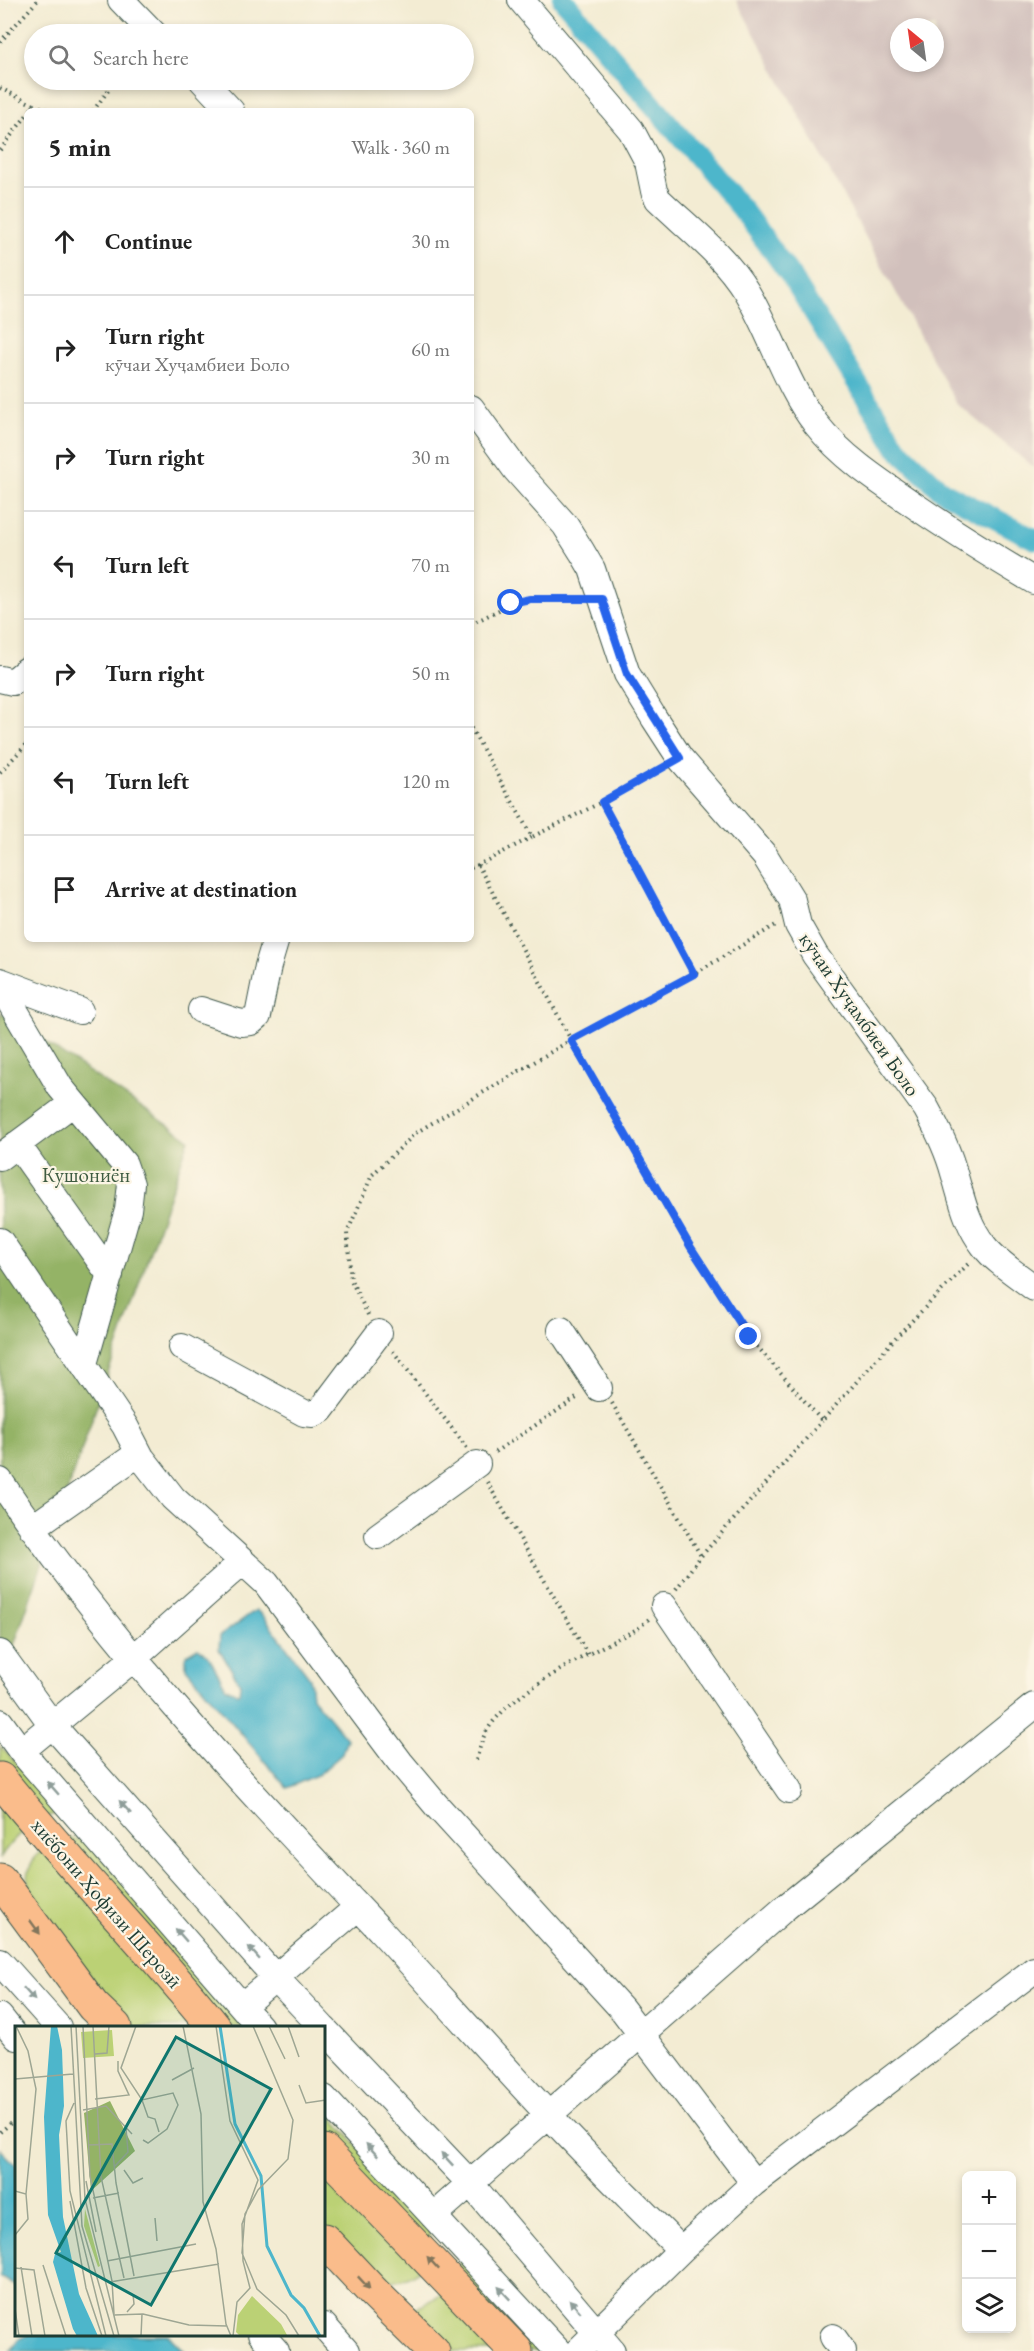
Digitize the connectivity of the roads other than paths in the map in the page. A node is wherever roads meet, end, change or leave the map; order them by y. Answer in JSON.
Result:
{"nodes":[{"id":1,"x":122,"y":0,"type":"edge"},
{"id":2,"x":521,"y":0,"type":"edge"},
{"id":3,"x":145,"y":24,"type":"edge"},
{"id":4,"x":211,"y":90,"type":"edge"},
{"id":5,"x":228,"y":108,"type":"edge"},
{"id":6,"x":474,"y":412,"type":"edge"},
{"id":7,"x":1034,"y":581,"type":"edge"},
{"id":8,"x":275,"y":942,"type":"edge"},
{"id":9,"x":0,"y":983,"type":"edge"},
{"id":10,"x":201,"y":1010,"type":"dead end"},
{"id":11,"x":80,"y":1011,"type":"dead end"},
{"id":12,"x":73,"y":1103,"type":"junction"},
{"id":13,"x":8,"y":1151,"type":"edge"},
{"id":14,"x":0,"y":1241,"type":"edge"},
{"id":15,"x":110,"y":1275,"type":"junction"},
{"id":16,"x":1034,"y":1288,"type":"edge"},
{"id":17,"x":561,"y":1330,"type":"dead end"},
{"id":18,"x":379,"y":1333,"type":"road end"},
{"id":19,"x":182,"y":1347,"type":"dead end"},
{"id":20,"x":84,"y":1364,"type":"junction"},
{"id":21,"x":599,"y":1388,"type":"road end"},
{"id":22,"x":139,"y":1453,"type":"junction"},
{"id":23,"x":477,"y":1464,"type":"road end"},
{"id":24,"x":0,"y":1482,"type":"edge"},
{"id":25,"x":32,"y":1528,"type":"junction"},
{"id":26,"x":378,"y":1536,"type":"dead end"},
{"id":27,"x":242,"y":1562,"type":"junction"},
{"id":28,"x":664,"y":1606,"type":"dead end"},
{"id":29,"x":0,"y":1653,"type":"edge"},
{"id":30,"x":134,"y":1658,"type":"junction"},
{"id":31,"x":1034,"y":1706,"type":"edge"},
{"id":32,"x":0,"y":1722,"type":"edge"},
{"id":33,"x":53,"y":1725,"type":"junction"},
{"id":34,"x":21,"y":1751,"type":"junction"},
{"id":35,"x":0,"y":1779,"type":"edge"},
{"id":36,"x":789,"y":1790,"type":"dead end"},
{"id":37,"x":0,"y":1880,"type":"edge"},
{"id":38,"x":358,"y":1907,"type":"junction"},
{"id":39,"x":0,"y":1962,"type":"edge"},
{"id":40,"x":1034,"y":1970,"type":"edge"},
{"id":41,"x":274,"y":1976,"type":"junction"},
{"id":42,"x":242,"y":2006,"type":"junction"},
{"id":43,"x":0,"y":2016,"type":"edge"},
{"id":44,"x":57,"y":2026,"type":"edge"},
{"id":45,"x":114,"y":2026,"type":"edge"},
{"id":46,"x":212,"y":2026,"type":"edge"},
{"id":47,"x":259,"y":2026,"type":"edge"},
{"id":48,"x":321,"y":2026,"type":"edge"},
{"id":49,"x":326,"y":2031,"type":"edge"},
{"id":50,"x":640,"y":2034,"type":"junction"},
{"id":51,"x":15,"y":2036,"type":"edge"},
{"id":52,"x":326,"y":2100,"type":"edge"},
{"id":53,"x":548,"y":2115,"type":"junction"},
{"id":54,"x":326,"y":2153,"type":"edge"},
{"id":55,"x":469,"y":2182,"type":"junction"},
{"id":56,"x":754,"y":2183,"type":"junction"},
{"id":57,"x":433,"y":2216,"type":"junction"},
{"id":58,"x":326,"y":2242,"type":"edge"},
{"id":59,"x":681,"y":2250,"type":"junction"},
{"id":60,"x":326,"y":2328,"type":"edge"},
{"id":61,"x":263,"y":2336,"type":"edge"},
{"id":62,"x":605,"y":2342,"type":"edge"},
{"id":63,"x":276,"y":2351,"type":"edge"},
{"id":64,"x":346,"y":2351,"type":"edge"},
{"id":65,"x":433,"y":2351,"type":"edge"},
{"id":66,"x":516,"y":2351,"type":"edge"},
{"id":67,"x":558,"y":2351,"type":"edge"},
{"id":68,"x":578,"y":2351,"type":"edge"}],
"edges":[{"from":1,"to":3,"type":"street"},
{"from":2,"to":7,"type":"street"},
{"from":4,"to":5,"type":"street"},
{"from":6,"to":16,"type":"street","name":"кӯчаи Хуҷамбиеи Боло"},
{"from":8,"to":10,"type":"street"},
{"from":9,"to":11,"type":"street"},
{"from":9,"to":12,"type":"street"},
{"from":12,"to":13,"type":"street"},
{"from":12,"to":15,"type":"street"},
{"from":13,"to":15,"type":"street"},
{"from":14,"to":20,"type":"street"},
{"from":15,"to":20,"type":"street"},
{"from":17,"to":21,"type":"street"},
{"from":18,"to":19,"type":"street"},
{"from":20,"to":22,"type":"street"},
{"from":22,"to":25,"type":"street"},
{"from":22,"to":27,"type":"street"},
{"from":23,"to":26,"type":"street"},
{"from":24,"to":25,"type":"street"},
{"from":25,"to":30,"type":"street"},
{"from":27,"to":30,"type":"street"},
{"from":27,"to":50,"type":"street"},
{"from":28,"to":36,"type":"street"},
{"from":29,"to":33,"type":"street"},
{"from":30,"to":33,"type":"street"},
{"from":30,"to":38,"type":"street"},
{"from":31,"to":50,"type":"street"},
{"from":32,"to":34,"type":"street"},
{"from":33,"to":34,"type":"street"},
{"from":41,"to":33,"type":"street","one_way":true},
{"from":42,"to":34,"type":"street","one_way":true},
{"from":35,"to":46,"type":"main road","name":"хиёбони Ҳофизи Шерозӣ"},
{"from":37,"to":45,"type":"main road","one_way":true},
{"from":38,"to":41,"type":"street"},
{"from":38,"to":53,"type":"street"},
{"from":39,"to":44,"type":"street","one_way":true},
{"from":40,"to":56,"type":"street"},
{"from":41,"to":42,"type":"street"},
{"from":41,"to":48,"type":"street"},
{"from":42,"to":47,"type":"street"},
{"from":43,"to":51,"type":"street"},
{"from":55,"to":49,"type":"street","one_way":true},
{"from":50,"to":53,"type":"street"},
{"from":50,"to":56,"type":"street"},
{"from":57,"to":52,"type":"street","one_way":true},
{"from":53,"to":55,"type":"street"},
{"from":53,"to":59,"type":"street"},
{"from":66,"to":54,"type":"main road","one_way":true},
{"from":55,"to":57,"type":"street"},
{"from":62,"to":55,"type":"street","one_way":true},
{"from":56,"to":59,"type":"street"},
{"from":67,"to":57,"type":"street","one_way":true},
{"from":58,"to":65,"type":"main road","one_way":true},
{"from":59,"to":62,"type":"street"},
{"from":60,"to":64,"type":"street"},
{"from":61,"to":63,"type":"street"},
{"from":62,"to":68,"type":"street"}]}
